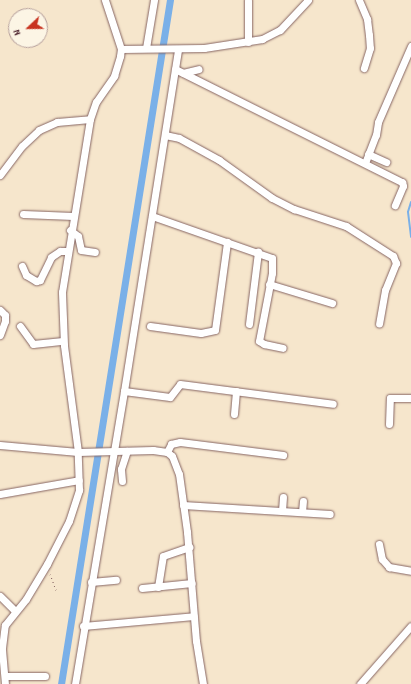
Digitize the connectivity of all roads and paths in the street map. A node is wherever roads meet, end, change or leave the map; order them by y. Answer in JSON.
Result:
{"nodes":[{"id":1,"x":105,"y":0,"type":"edge"},
{"id":2,"x":154,"y":0,"type":"edge"},
{"id":3,"x":248,"y":0,"type":"edge"},
{"id":4,"x":308,"y":0,"type":"edge"},
{"id":5,"x":359,"y":0,"type":"edge"},
{"id":6,"x":248,"y":42,"type":"junction"},
{"id":7,"x":411,"y":46,"type":"edge"},
{"id":8,"x":121,"y":48,"type":"junction"},
{"id":9,"x":149,"y":48,"type":"junction"},
{"id":10,"x":178,"y":49,"type":"junction"},
{"id":11,"x":408,"y":62,"type":"edge"},
{"id":12,"x":364,"y":68,"type":"dead end"},
{"id":13,"x":175,"y":69,"type":"junction"},
{"id":14,"x":199,"y":69,"type":"dead end"},
{"id":15,"x":183,"y":73,"type":"junction"},
{"id":16,"x":90,"y":119,"type":"junction"},
{"id":17,"x":165,"y":135,"type":"junction"},
{"id":18,"x":368,"y":154,"type":"junction"},
{"id":19,"x":386,"y":162,"type":"dead end"},
{"id":20,"x":365,"y":163,"type":"junction"},
{"id":21,"x":0,"y":174,"type":"edge"},
{"id":22,"x":395,"y":205,"type":"dead end"},
{"id":23,"x":23,"y":214,"type":"dead end"},
{"id":24,"x":72,"y":216,"type":"junction"},
{"id":25,"x":152,"y":216,"type":"junction"},
{"id":26,"x":70,"y":230,"type":"junction"},
{"id":27,"x":227,"y":242,"type":"junction"},
{"id":28,"x":67,"y":251,"type":"junction"},
{"id":29,"x":94,"y":252,"type":"dead end"},
{"id":30,"x":258,"y":252,"type":"junction"},
{"id":31,"x":22,"y":266,"type":"dead end"},
{"id":32,"x":269,"y":284,"type":"junction"},
{"id":33,"x":332,"y":302,"type":"dead end"},
{"id":34,"x":0,"y":310,"type":"edge"},
{"id":35,"x":380,"y":322,"type":"dead end"},
{"id":36,"x":249,"y":324,"type":"dead end"},
{"id":37,"x":20,"y":326,"type":"dead end"},
{"id":38,"x":150,"y":326,"type":"dead end"},
{"id":39,"x":0,"y":335,"type":"edge"},
{"id":40,"x":63,"y":341,"type":"junction"},
{"id":41,"x":284,"y":348,"type":"dead end"},
{"id":42,"x":124,"y":390,"type":"junction"},
{"id":43,"x":236,"y":391,"type":"junction"},
{"id":44,"x":411,"y":398,"type":"edge"},
{"id":45,"x":333,"y":404,"type":"dead end"},
{"id":46,"x":234,"y":414,"type":"dead end"},
{"id":47,"x":389,"y":424,"type":"dead end"},
{"id":48,"x":0,"y":445,"type":"edge"},
{"id":49,"x":127,"y":451,"type":"junction"},
{"id":50,"x":78,"y":452,"type":"junction"},
{"id":51,"x":114,"y":452,"type":"junction"},
{"id":52,"x":167,"y":452,"type":"junction"},
{"id":53,"x":283,"y":456,"type":"dead end"},
{"id":54,"x":79,"y":480,"type":"junction"},
{"id":55,"x":122,"y":481,"type":"dead end"},
{"id":56,"x":0,"y":494,"type":"edge"},
{"id":57,"x":283,"y":497,"type":"dead end"},
{"id":58,"x":303,"y":501,"type":"dead end"},
{"id":59,"x":183,"y":506,"type":"junction"},
{"id":60,"x":282,"y":511,"type":"junction"},
{"id":61,"x":302,"y":512,"type":"junction"},
{"id":62,"x":330,"y":514,"type":"dead end"},
{"id":63,"x":379,"y":544,"type":"dead end"},
{"id":64,"x":189,"y":547,"type":"junction"},
{"id":65,"x":44,"y":569,"type":"junction"},
{"id":66,"x":411,"y":570,"type":"edge"},
{"id":67,"x":116,"y":580,"type":"dead end"},
{"id":68,"x":91,"y":582,"type":"junction"},
{"id":69,"x":192,"y":583,"type":"junction"},
{"id":70,"x":158,"y":587,"type":"junction"},
{"id":71,"x":142,"y":588,"type":"dead end"},
{"id":72,"x":57,"y":592,"type":"dead end"},
{"id":73,"x":0,"y":596,"type":"edge"},
{"id":74,"x":15,"y":611,"type":"junction"},
{"id":75,"x":194,"y":616,"type":"junction"},
{"id":76,"x":83,"y":626,"type":"junction"},
{"id":77,"x":411,"y":626,"type":"edge"},
{"id":78,"x":2,"y":657,"type":"edge"},
{"id":79,"x":45,"y":676,"type":"dead end"},
{"id":80,"x":5,"y":680,"type":"edge"},
{"id":81,"x":75,"y":684,"type":"edge"},
{"id":82,"x":203,"y":684,"type":"edge"},
{"id":83,"x":360,"y":684,"type":"edge"}],
"edges":[{"from":1,"to":8,"type":"street"},
{"from":2,"to":9,"type":"street"},
{"from":3,"to":6,"type":"street"},
{"from":4,"to":6,"type":"street"},
{"from":5,"to":12,"type":"street"},
{"from":6,"to":10,"type":"street"},
{"from":7,"to":11,"type":"street"},
{"from":8,"to":9,"type":"street"},
{"from":8,"to":16,"type":"street"},
{"from":9,"to":10,"type":"street"},
{"from":10,"to":13,"type":"street"},
{"from":11,"to":18,"type":"street"},
{"from":13,"to":15,"type":"street"},
{"from":13,"to":17,"type":"street"},
{"from":14,"to":15,"type":"street"},
{"from":15,"to":20,"type":"street"},
{"from":16,"to":21,"type":"street"},
{"from":16,"to":24,"type":"street"},
{"from":17,"to":25,"type":"street"},
{"from":17,"to":35,"type":"street"},
{"from":18,"to":19,"type":"street"},
{"from":18,"to":20,"type":"street"},
{"from":20,"to":22,"type":"street"},
{"from":23,"to":24,"type":"street"},
{"from":24,"to":26,"type":"street"},
{"from":25,"to":27,"type":"street"},
{"from":25,"to":42,"type":"street"},
{"from":26,"to":28,"type":"street"},
{"from":26,"to":29,"type":"street"},
{"from":27,"to":30,"type":"street"},
{"from":27,"to":38,"type":"street"},
{"from":28,"to":31,"type":"street"},
{"from":28,"to":40,"type":"street"},
{"from":30,"to":32,"type":"street"},
{"from":30,"to":36,"type":"street"},
{"from":32,"to":33,"type":"street"},
{"from":32,"to":41,"type":"street"},
{"from":34,"to":39,"type":"street"},
{"from":37,"to":40,"type":"street"},
{"from":40,"to":50,"type":"street"},
{"from":42,"to":43,"type":"street"},
{"from":42,"to":51,"type":"street"},
{"from":43,"to":45,"type":"street"},
{"from":43,"to":46,"type":"street"},
{"from":44,"to":47,"type":"street"},
{"from":48,"to":50,"type":"street"},
{"from":49,"to":51,"type":"street"},
{"from":49,"to":52,"type":"street"},
{"from":49,"to":55,"type":"street"},
{"from":50,"to":51,"type":"street"},
{"from":50,"to":54,"type":"street"},
{"from":51,"to":68,"type":"street"},
{"from":52,"to":53,"type":"street"},
{"from":52,"to":59,"type":"street"},
{"from":54,"to":56,"type":"street"},
{"from":54,"to":65,"type":"street"},
{"from":57,"to":60,"type":"street"},
{"from":58,"to":61,"type":"street"},
{"from":59,"to":60,"type":"street"},
{"from":59,"to":64,"type":"street"},
{"from":60,"to":61,"type":"street"},
{"from":61,"to":62,"type":"street"},
{"from":63,"to":66,"type":"street"},
{"from":64,"to":69,"type":"street"},
{"from":64,"to":70,"type":"street"},
{"from":65,"to":72,"type":"path"},
{"from":65,"to":74,"type":"street"},
{"from":67,"to":68,"type":"street"},
{"from":68,"to":76,"type":"street"},
{"from":69,"to":70,"type":"street"},
{"from":69,"to":75,"type":"street"},
{"from":70,"to":71,"type":"street"},
{"from":73,"to":74,"type":"street"},
{"from":74,"to":78,"type":"street"},
{"from":75,"to":76,"type":"street"},
{"from":75,"to":82,"type":"street"},
{"from":76,"to":81,"type":"street"},
{"from":77,"to":83,"type":"street"},
{"from":78,"to":80,"type":"street"},
{"from":79,"to":80,"type":"street"}]}
